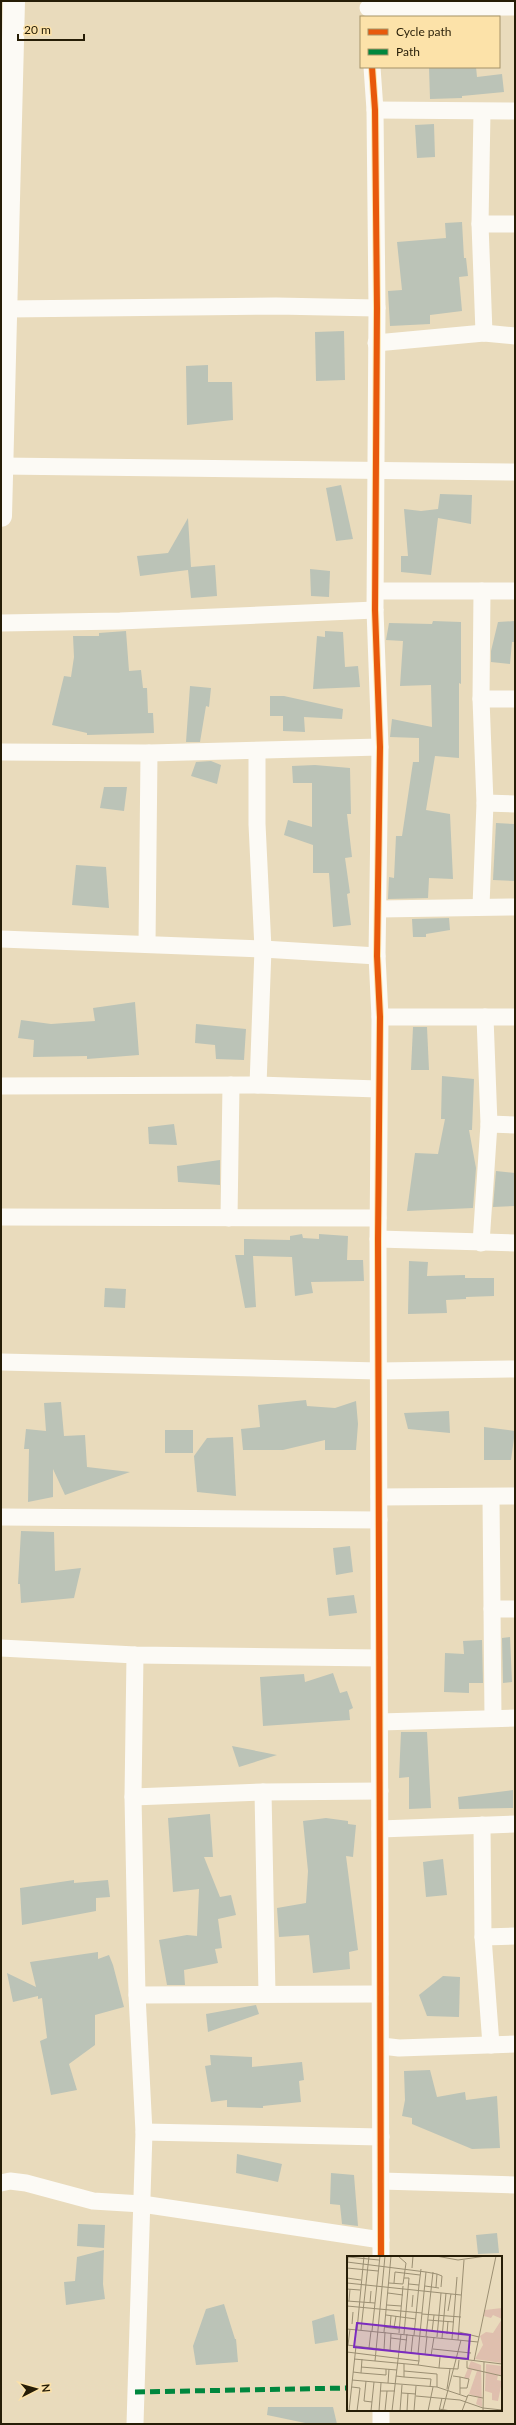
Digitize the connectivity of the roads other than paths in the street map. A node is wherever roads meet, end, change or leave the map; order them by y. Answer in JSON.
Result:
{"nodes":[{"id":1,"x":480,"y":4,"type":"edge"},
{"id":2,"x":515,"y":7,"type":"edge"},
{"id":3,"x":368,"y":9,"type":"edge"},
{"id":4,"x":10,"y":15,"type":"edge"},
{"id":5,"x":372,"y":68,"type":"edge"},
{"id":6,"x":375,"y":110,"type":"junction"},
{"id":7,"x":515,"y":111,"type":"edge"},
{"id":8,"x":482,"y":112,"type":"junction"},
{"id":9,"x":480,"y":224,"type":"junction"},
{"id":10,"x":515,"y":224,"type":"edge"},
{"id":11,"x":377,"y":308,"type":"junction"},
{"id":12,"x":7,"y":309,"type":"junction"},
{"id":13,"x":484,"y":334,"type":"junction"},
{"id":14,"x":515,"y":336,"type":"edge"},
{"id":15,"x":376,"y":343,"type":"junction"},
{"id":16,"x":2,"y":466,"type":"edge"},
{"id":17,"x":376,"y":471,"type":"junction"},
{"id":18,"x":515,"y":472,"type":"edge"},
{"id":19,"x":1,"y":516,"type":"edge"},
{"id":20,"x":376,"y":590,"type":"junction"},
{"id":21,"x":482,"y":591,"type":"junction"},
{"id":22,"x":515,"y":591,"type":"edge"},
{"id":23,"x":376,"y":610,"type":"junction"},
{"id":24,"x":1,"y":623,"type":"edge"},
{"id":25,"x":481,"y":699,"type":"junction"},
{"id":26,"x":515,"y":699,"type":"edge"},
{"id":27,"x":380,"y":746,"type":"junction"},
{"id":28,"x":257,"y":751,"type":"junction"},
{"id":29,"x":1,"y":752,"type":"edge"},
{"id":30,"x":149,"y":752,"type":"junction"},
{"id":31,"x":484,"y":803,"type":"junction"},
{"id":32,"x":515,"y":804,"type":"edge"},
{"id":33,"x":481,"y":906,"type":"junction"},
{"id":34,"x":515,"y":907,"type":"edge"},
{"id":35,"x":379,"y":909,"type":"junction"},
{"id":36,"x":1,"y":939,"type":"edge"},
{"id":37,"x":148,"y":944,"type":"junction"},
{"id":38,"x":263,"y":949,"type":"junction"},
{"id":39,"x":378,"y":956,"type":"junction"},
{"id":40,"x":380,"y":1017,"type":"junction"},
{"id":41,"x":485,"y":1017,"type":"junction"},
{"id":42,"x":515,"y":1017,"type":"edge"},
{"id":43,"x":231,"y":1085,"type":"junction"},
{"id":44,"x":258,"y":1085,"type":"junction"},
{"id":45,"x":1,"y":1086,"type":"edge"},
{"id":46,"x":378,"y":1089,"type":"junction"},
{"id":47,"x":488,"y":1124,"type":"junction"},
{"id":48,"x":515,"y":1125,"type":"edge"},
{"id":49,"x":1,"y":1217,"type":"edge"},
{"id":50,"x":229,"y":1218,"type":"junction"},
{"id":51,"x":378,"y":1218,"type":"junction"},
{"id":52,"x":378,"y":1239,"type":"junction"},
{"id":53,"x":480,"y":1243,"type":"junction"},
{"id":54,"x":515,"y":1243,"type":"edge"},
{"id":55,"x":1,"y":1362,"type":"edge"},
{"id":56,"x":515,"y":1369,"type":"edge"},
{"id":57,"x":379,"y":1371,"type":"junction"},
{"id":58,"x":515,"y":1496,"type":"edge"},
{"id":59,"x":379,"y":1497,"type":"junction"},
{"id":60,"x":491,"y":1497,"type":"junction"},
{"id":61,"x":1,"y":1517,"type":"edge"},
{"id":62,"x":379,"y":1520,"type":"junction"},
{"id":63,"x":492,"y":1609,"type":"junction"},
{"id":64,"x":515,"y":1609,"type":"edge"},
{"id":65,"x":1,"y":1648,"type":"edge"},
{"id":66,"x":135,"y":1655,"type":"junction"},
{"id":67,"x":379,"y":1658,"type":"junction"},
{"id":68,"x":493,"y":1718,"type":"junction"},
{"id":69,"x":515,"y":1718,"type":"edge"},
{"id":70,"x":380,"y":1722,"type":"junction"},
{"id":71,"x":380,"y":1791,"type":"junction"},
{"id":72,"x":263,"y":1792,"type":"junction"},
{"id":73,"x":133,"y":1797,"type":"junction"},
{"id":74,"x":515,"y":1824,"type":"edge"},
{"id":75,"x":482,"y":1825,"type":"junction"},
{"id":76,"x":380,"y":1829,"type":"junction"},
{"id":77,"x":515,"y":1936,"type":"edge"},
{"id":78,"x":483,"y":1937,"type":"junction"},
{"id":79,"x":267,"y":1994,"type":"junction"},
{"id":80,"x":380,"y":1994,"type":"junction"},
{"id":81,"x":137,"y":1995,"type":"junction"},
{"id":82,"x":515,"y":2044,"type":"edge"},
{"id":83,"x":491,"y":2045,"type":"junction"},
{"id":84,"x":382,"y":2046,"type":"junction"},
{"id":85,"x":144,"y":2132,"type":"junction"},
{"id":86,"x":381,"y":2137,"type":"junction"},
{"id":87,"x":381,"y":2181,"type":"junction"},
{"id":88,"x":1,"y":2183,"type":"edge"},
{"id":89,"x":515,"y":2185,"type":"edge"},
{"id":90,"x":142,"y":2204,"type":"junction"},
{"id":91,"x":381,"y":2249,"type":"edge"},
{"id":92,"x":381,"y":2411,"type":"edge"},
{"id":93,"x":135,"y":2424,"type":"edge"},
{"id":94,"x":381,"y":2424,"type":"edge"}],
"edges":[{"from":1,"to":2,"type":"street"},
{"from":1,"to":3,"type":"street"},
{"from":4,"to":12,"type":"street"},
{"from":5,"to":6,"type":"street"},
{"from":6,"to":8,"type":"street"},
{"from":6,"to":11,"type":"street"},
{"from":7,"to":8,"type":"street"},
{"from":8,"to":9,"type":"street"},
{"from":9,"to":10,"type":"street"},
{"from":9,"to":13,"type":"street"},
{"from":11,"to":12,"type":"street"},
{"from":11,"to":15,"type":"street"},
{"from":12,"to":16,"type":"street"},
{"from":13,"to":14,"type":"street"},
{"from":13,"to":15,"type":"street"},
{"from":15,"to":17,"type":"street"},
{"from":16,"to":17,"type":"street"},
{"from":16,"to":19,"type":"street"},
{"from":17,"to":18,"type":"street"},
{"from":17,"to":20,"type":"street"},
{"from":20,"to":21,"type":"street"},
{"from":20,"to":23,"type":"street"},
{"from":21,"to":22,"type":"street"},
{"from":21,"to":25,"type":"street"},
{"from":23,"to":24,"type":"street"},
{"from":23,"to":27,"type":"street"},
{"from":25,"to":26,"type":"street"},
{"from":25,"to":31,"type":"street"},
{"from":27,"to":28,"type":"street"},
{"from":27,"to":35,"type":"street"},
{"from":28,"to":30,"type":"street"},
{"from":28,"to":38,"type":"street"},
{"from":29,"to":30,"type":"street"},
{"from":30,"to":37,"type":"street"},
{"from":31,"to":32,"type":"street"},
{"from":31,"to":33,"type":"street"},
{"from":33,"to":34,"type":"street"},
{"from":33,"to":35,"type":"street"},
{"from":35,"to":39,"type":"street"},
{"from":36,"to":37,"type":"street"},
{"from":37,"to":38,"type":"street"},
{"from":38,"to":39,"type":"street"},
{"from":38,"to":44,"type":"street"},
{"from":39,"to":40,"type":"street"},
{"from":40,"to":41,"type":"street"},
{"from":40,"to":46,"type":"street"},
{"from":41,"to":42,"type":"street"},
{"from":41,"to":47,"type":"street"},
{"from":43,"to":44,"type":"street"},
{"from":43,"to":45,"type":"street"},
{"from":43,"to":50,"type":"street"},
{"from":44,"to":46,"type":"street"},
{"from":46,"to":51,"type":"street"},
{"from":47,"to":48,"type":"street"},
{"from":47,"to":53,"type":"street"},
{"from":49,"to":50,"type":"street"},
{"from":50,"to":51,"type":"street"},
{"from":51,"to":52,"type":"street"},
{"from":52,"to":53,"type":"street"},
{"from":52,"to":57,"type":"street"},
{"from":53,"to":54,"type":"street"},
{"from":55,"to":57,"type":"street"},
{"from":56,"to":57,"type":"street"},
{"from":57,"to":59,"type":"street"},
{"from":58,"to":60,"type":"street"},
{"from":59,"to":60,"type":"street"},
{"from":59,"to":62,"type":"street"},
{"from":60,"to":63,"type":"street"},
{"from":61,"to":62,"type":"street"},
{"from":62,"to":67,"type":"street"},
{"from":63,"to":64,"type":"street"},
{"from":63,"to":68,"type":"street"},
{"from":65,"to":66,"type":"street"},
{"from":66,"to":67,"type":"street"},
{"from":66,"to":73,"type":"street"},
{"from":67,"to":70,"type":"street"},
{"from":68,"to":69,"type":"street"},
{"from":68,"to":70,"type":"street"},
{"from":70,"to":71,"type":"street"},
{"from":71,"to":72,"type":"street"},
{"from":71,"to":76,"type":"street"},
{"from":72,"to":73,"type":"street"},
{"from":72,"to":79,"type":"street"},
{"from":73,"to":81,"type":"street"},
{"from":74,"to":75,"type":"street"},
{"from":75,"to":76,"type":"street"},
{"from":75,"to":78,"type":"street"},
{"from":76,"to":80,"type":"street"},
{"from":77,"to":78,"type":"street"},
{"from":78,"to":83,"type":"street"},
{"from":79,"to":80,"type":"street"},
{"from":79,"to":81,"type":"street"},
{"from":80,"to":84,"type":"street"},
{"from":81,"to":85,"type":"street"},
{"from":82,"to":83,"type":"street"},
{"from":83,"to":84,"type":"street"},
{"from":84,"to":86,"type":"street"},
{"from":85,"to":86,"type":"street"},
{"from":85,"to":90,"type":"street"},
{"from":86,"to":87,"type":"street"},
{"from":87,"to":89,"type":"street"},
{"from":87,"to":91,"type":"street"},
{"from":88,"to":90,"type":"street"},
{"from":90,"to":91,"type":"street"},
{"from":90,"to":93,"type":"street"},
{"from":92,"to":94,"type":"street"}]}
